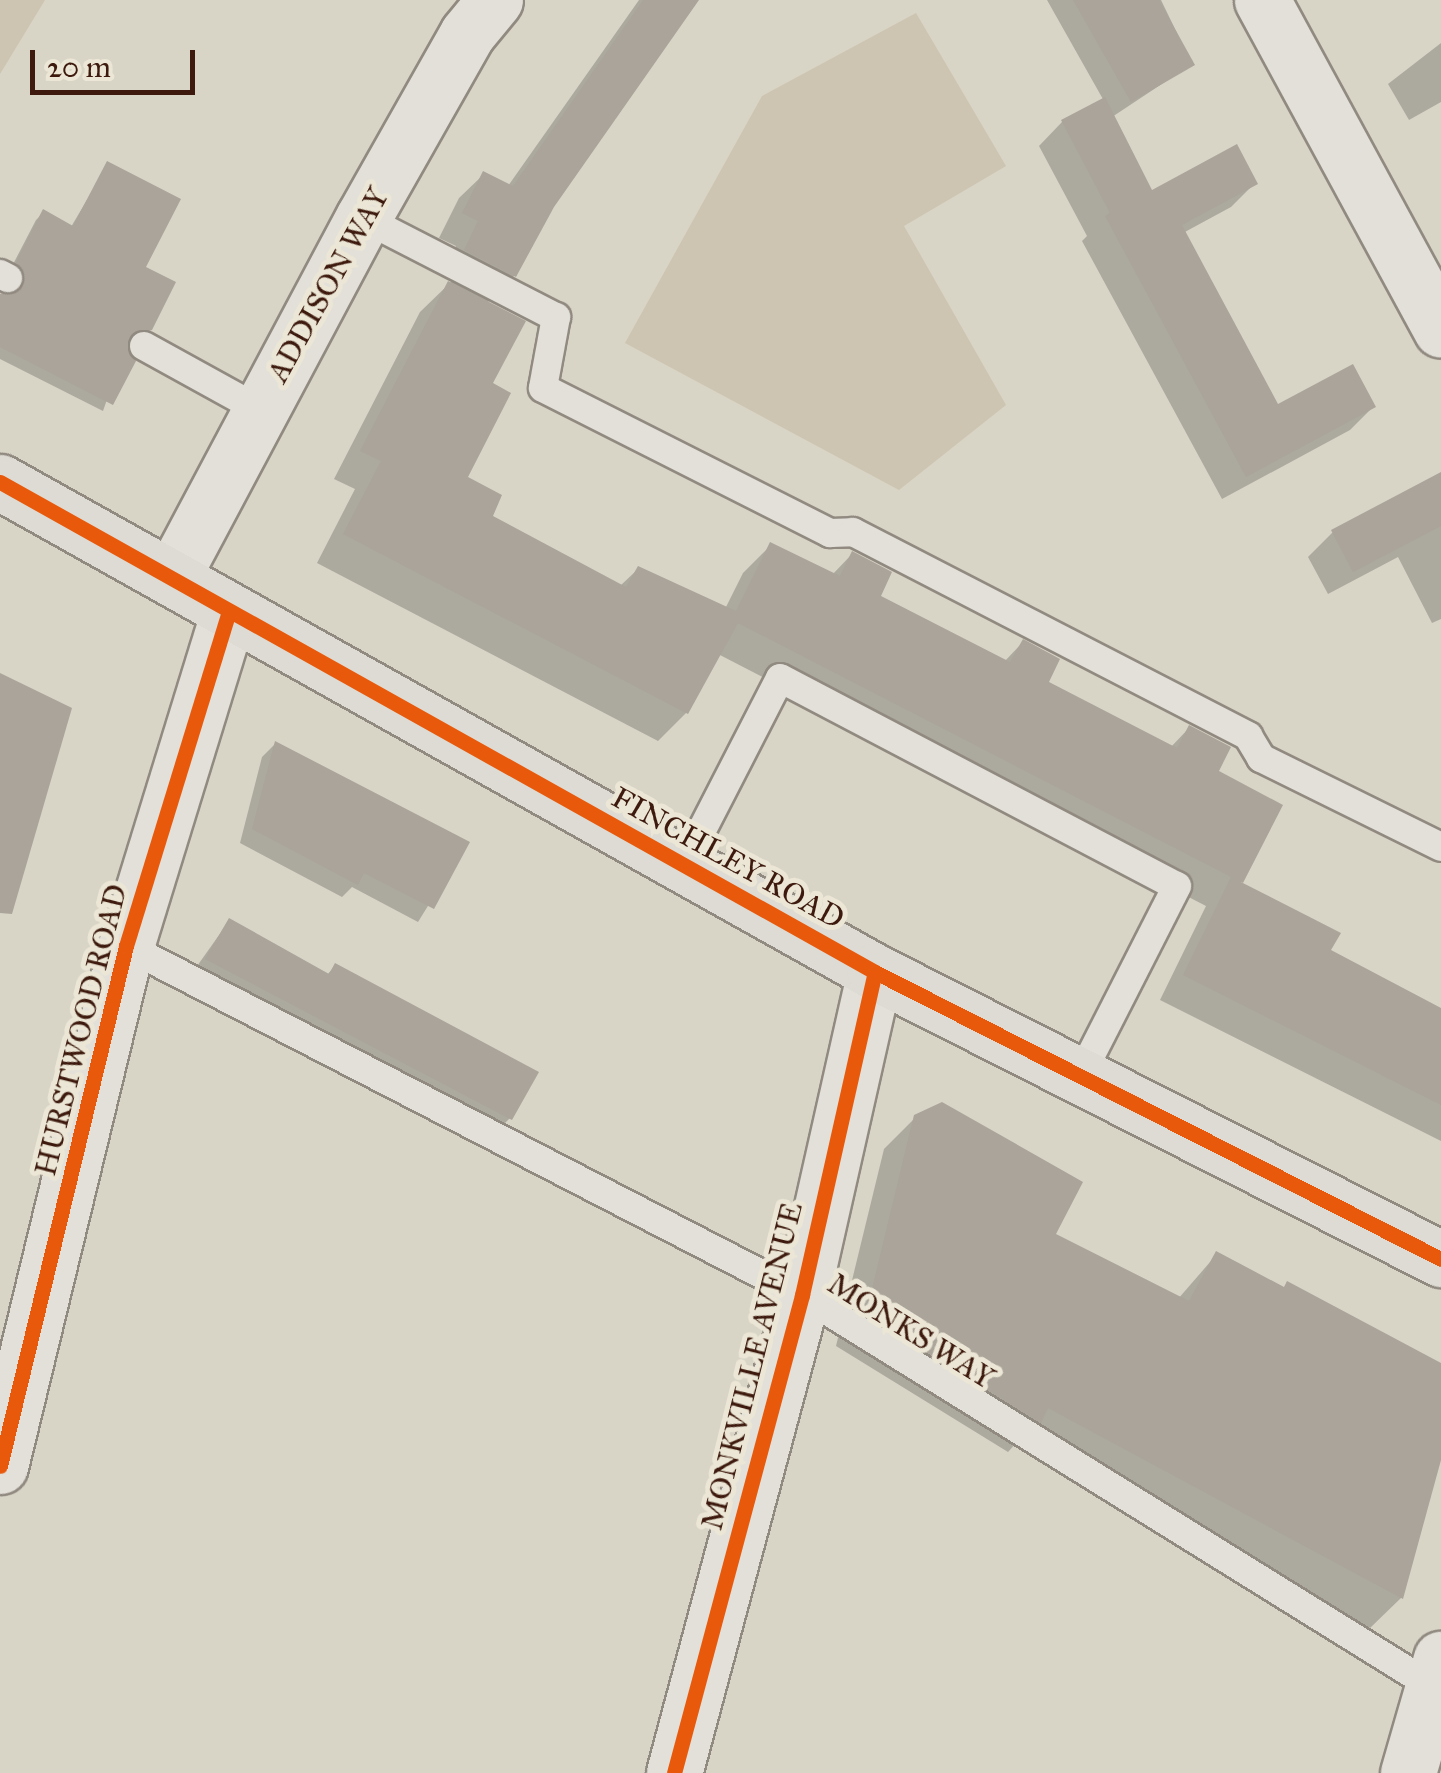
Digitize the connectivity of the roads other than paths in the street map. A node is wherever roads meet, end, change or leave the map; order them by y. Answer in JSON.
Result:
{"nodes":[{"id":1,"x":496,"y":0,"type":"edge"},
{"id":2,"x":1262,"y":0,"type":"edge"},
{"id":3,"x":362,"y":218,"type":"junction"},
{"id":4,"x":1441,"y":330,"type":"edge"},
{"id":5,"x":144,"y":346,"type":"dead end"},
{"id":6,"x":260,"y":410,"type":"junction"},
{"id":7,"x":0,"y":482,"type":"edge"},
{"id":8,"x":172,"y":577,"type":"junction"},
{"id":9,"x":230,"y":612,"type":"junction"},
{"id":10,"x":1441,"y":847,"type":"edge"},
{"id":11,"x":684,"y":865,"type":"junction"},
{"id":12,"x":126,"y":946,"type":"junction"},
{"id":13,"x":875,"y":972,"type":"junction"},
{"id":14,"x":1079,"y":1078,"type":"junction"},
{"id":15,"x":1441,"y":1260,"type":"edge"},
{"id":16,"x":802,"y":1295,"type":"junction"},
{"id":17,"x":0,"y":1466,"type":"edge"},
{"id":18,"x":1438,"y":1680,"type":"edge"},
{"id":19,"x":674,"y":1773,"type":"edge"},
{"id":20,"x":1408,"y":1773,"type":"edge"}],
"edges":[{"from":1,"to":3,"type":"street","name":"ADDISON WAY"},
{"from":2,"to":4,"type":"street"},
{"from":3,"to":6,"type":"street","name":"ADDISON WAY"},
{"from":3,"to":10,"type":"lane"},
{"from":5,"to":6,"type":"lane"},
{"from":6,"to":8,"type":"street","name":"ADDISON WAY"},
{"from":7,"to":8,"type":"main road","name":"FINCHLEY ROAD"},
{"from":8,"to":9,"type":"main road","name":"FINCHLEY ROAD"},
{"from":9,"to":11,"type":"main road","name":"FINCHLEY ROAD"},
{"from":9,"to":12,"type":"street","name":"HURSTWOOD ROAD"},
{"from":11,"to":13,"type":"main road","name":"FINCHLEY ROAD"},
{"from":11,"to":14,"type":"lane"},
{"from":12,"to":16,"type":"lane","name":"MONKS WAY"},
{"from":12,"to":17,"type":"street","name":"HURSTWOOD ROAD"},
{"from":13,"to":14,"type":"main road","name":"FINCHLEY ROAD"},
{"from":13,"to":16,"type":"street","name":"MONKVILLE AVENUE"},
{"from":14,"to":15,"type":"main road","name":"FINCHLEY ROAD"},
{"from":16,"to":18,"type":"lane","name":"MONKS WAY"},
{"from":16,"to":19,"type":"street","name":"MONKVILLE AVENUE"},
{"from":18,"to":20,"type":"street"}]}
